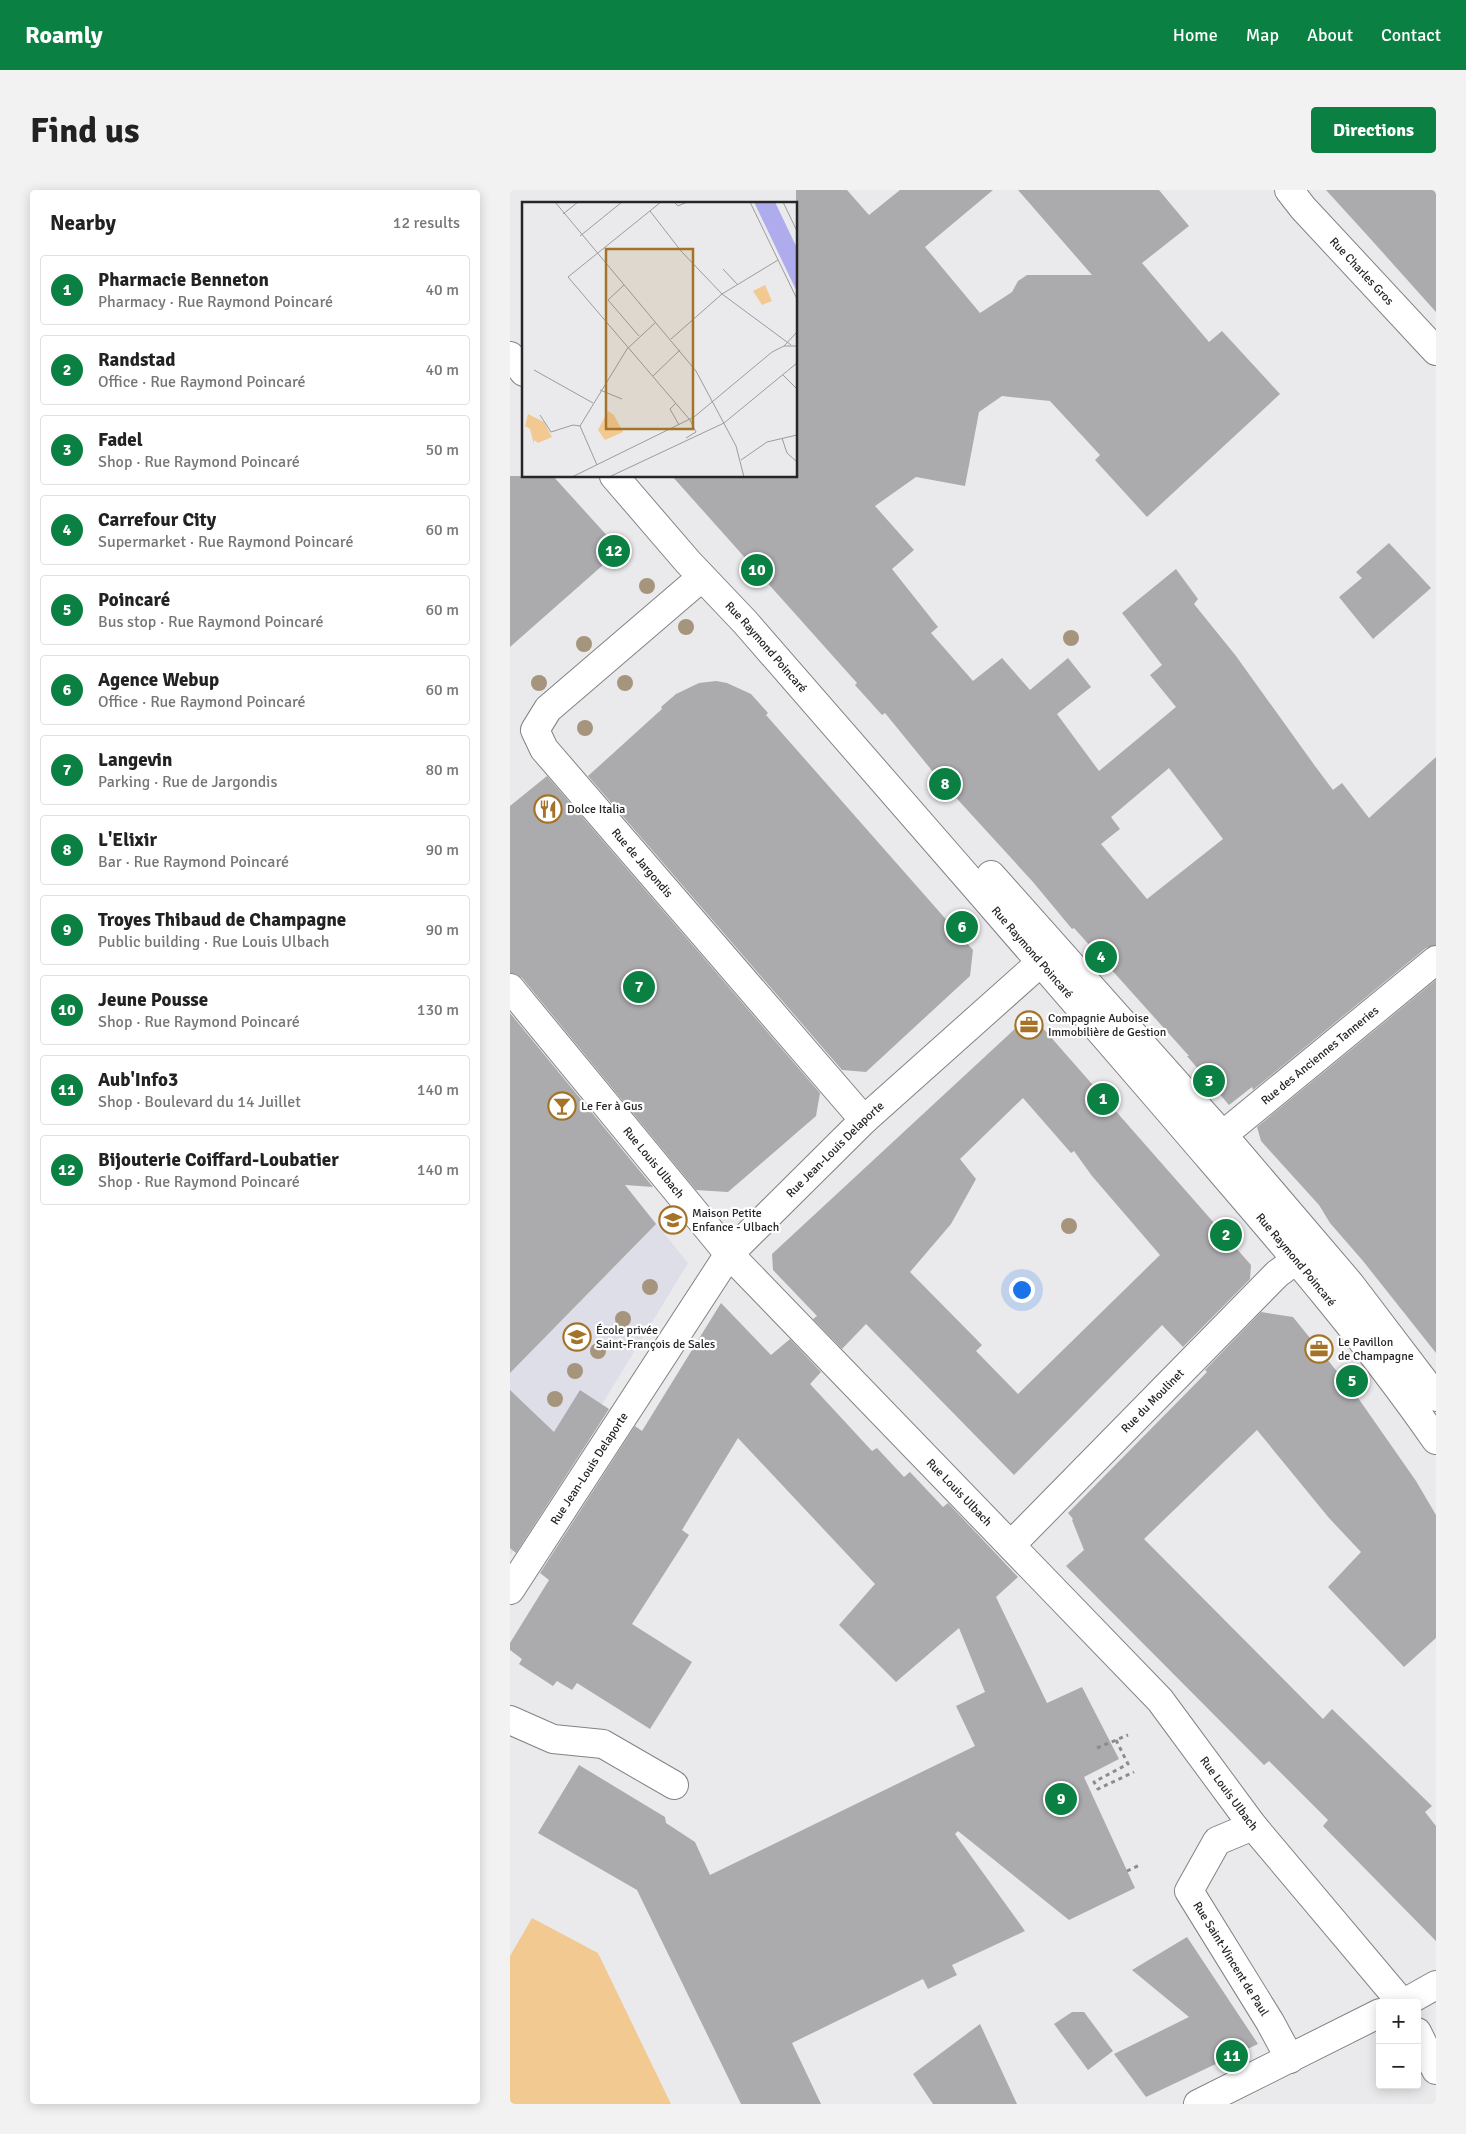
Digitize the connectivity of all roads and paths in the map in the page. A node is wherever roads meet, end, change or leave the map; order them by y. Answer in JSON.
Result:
{"nodes":[{"id":1,"x":1289,"y":190,"type":"edge"},
{"id":2,"x":510,"y":337,"type":"edge"},
{"id":3,"x":522,"y":351,"type":"edge"},
{"id":4,"x":1436,"y":351,"type":"edge"},
{"id":5,"x":510,"y":356,"type":"edge"},
{"id":6,"x":522,"y":370,"type":"edge"},
{"id":7,"x":616,"y":478,"type":"edge"},
{"id":8,"x":635,"y":478,"type":"edge"},
{"id":9,"x":702,"y":577,"type":"junction"},
{"id":10,"x":1436,"y":960,"type":"edge"},
{"id":11,"x":1042,"y":962,"type":"junction"},
{"id":12,"x":510,"y":988,"type":"edge"},
{"id":13,"x":864,"y":1120,"type":"junction"},
{"id":14,"x":1213,"y":1143,"type":"junction"},
{"id":15,"x":729,"y":1254,"type":"junction"},
{"id":16,"x":1297,"y":1260,"type":"junction"},
{"id":17,"x":1436,"y":1397,"type":"edge"},
{"id":18,"x":1436,"y":1440,"type":"edge"},
{"id":19,"x":1012,"y":1545,"type":"junction"},
{"id":20,"x":510,"y":1590,"type":"edge"},
{"id":21,"x":510,"y":1720,"type":"edge"},
{"id":22,"x":1128,"y":1735,"type":"dead end"},
{"id":23,"x":1116,"y":1740,"type":"junction"},
{"id":24,"x":1097,"y":1748,"type":"dead end"},
{"id":25,"x":1134,"y":1772,"type":"dead end"},
{"id":26,"x":674,"y":1786,"type":"dead end"},
{"id":27,"x":1253,"y":1826,"type":"junction"},
{"id":28,"x":1140,"y":1865,"type":"dead end"},
{"id":29,"x":1128,"y":1871,"type":"dead end"},
{"id":30,"x":1436,"y":1985,"type":"edge"},
{"id":31,"x":1400,"y":1999,"type":"edge"},
{"id":32,"x":1410,"y":1999,"type":"edge"},
{"id":33,"x":1376,"y":2015,"type":"edge"},
{"id":34,"x":1421,"y":2040,"type":"edge"},
{"id":35,"x":1290,"y":2059,"type":"junction"},
{"id":36,"x":1436,"y":2070,"type":"edge"},
{"id":37,"x":1198,"y":2104,"type":"edge"}],
"edges":[{"from":1,"to":4,"type":"street","name":"Rue Charles Gros"},
{"from":2,"to":3,"type":"street"},
{"from":5,"to":6,"type":"street"},
{"from":7,"to":9,"type":"street","name":"Rue Raymond Poincaré"},
{"from":8,"to":14,"type":"street","name":"Rue Raymond Poincaré"},
{"from":9,"to":11,"type":"street","name":"Rue Raymond Poincaré"},
{"from":9,"to":13,"type":"street","name":"Rue de Jargondis"},
{"from":10,"to":14,"type":"street","name":"Rue des Anciennes Tanneries"},
{"from":11,"to":13,"type":"street","name":"Rue Jean-Louis Delaporte"},
{"from":11,"to":14,"type":"street","name":"Rue Raymond Poincaré"},
{"from":12,"to":15,"type":"street","name":"Rue Louis Ulbach"},
{"from":13,"to":15,"type":"street","name":"Rue Jean-Louis Delaporte"},
{"from":14,"to":16,"type":"street","name":"Rue Raymond Poincaré"},
{"from":14,"to":17,"type":"street","name":"Rue Raymond Poincaré"},
{"from":15,"to":19,"type":"street","name":"Rue Louis Ulbach"},
{"from":15,"to":20,"type":"street","name":"Rue Jean-Louis Delaporte"},
{"from":16,"to":18,"type":"street","name":"Rue Raymond Poincaré"},
{"from":16,"to":19,"type":"street","name":"Rue du Moulinet"},
{"from":19,"to":27,"type":"street","name":"Rue Louis Ulbach"},
{"from":21,"to":26,"type":"street"},
{"from":22,"to":23,"type":"path"},
{"from":23,"to":24,"type":"path"},
{"from":23,"to":25,"type":"path"},
{"from":27,"to":31,"type":"street","name":"Rue Louis Ulbach"},
{"from":27,"to":35,"type":"street","name":"Rue Saint-Vincent de Paul"},
{"from":28,"to":29,"type":"path"},
{"from":30,"to":32,"type":"street"},
{"from":33,"to":35,"type":"street"},
{"from":34,"to":36,"type":"street"},
{"from":35,"to":37,"type":"street"}]}
